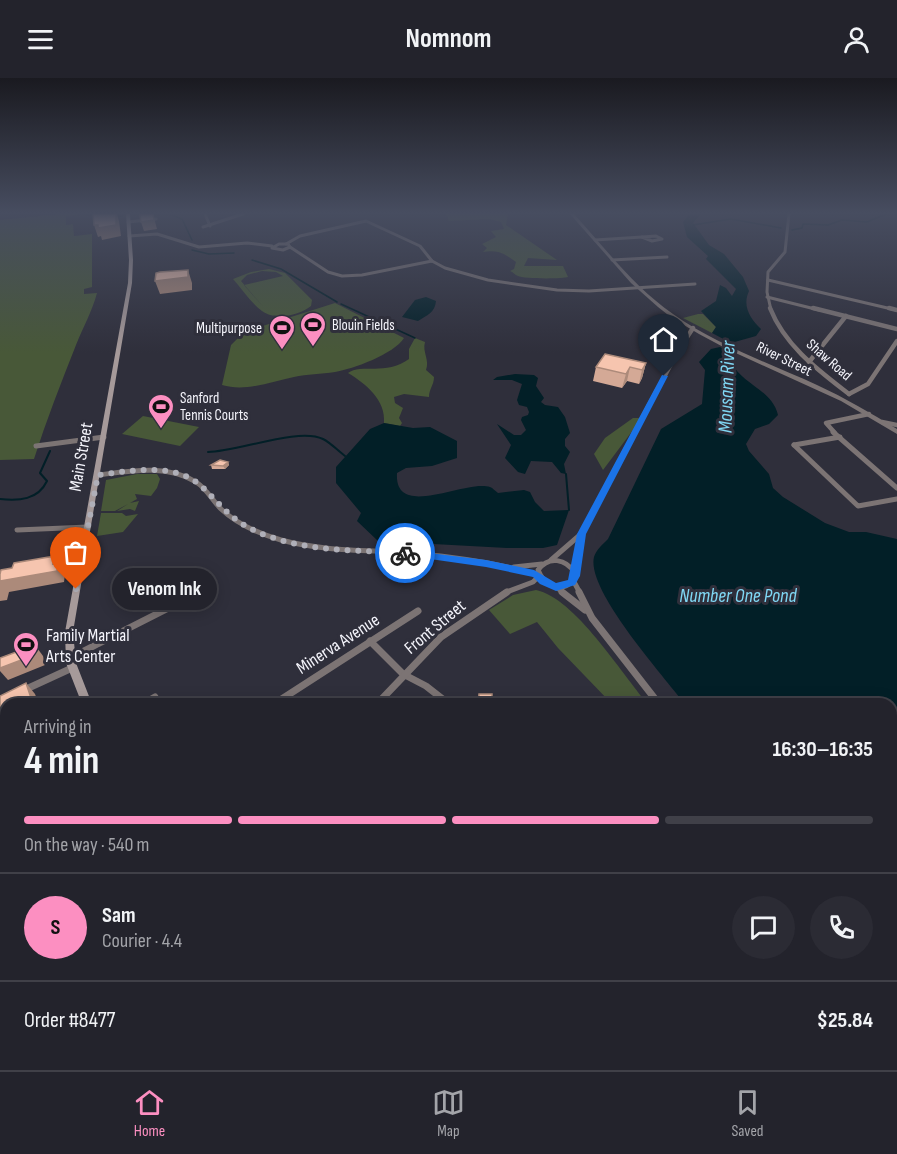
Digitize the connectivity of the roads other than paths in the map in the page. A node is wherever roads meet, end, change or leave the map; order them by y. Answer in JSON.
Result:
{"nodes":[{"id":1,"x":130,"y":260,"type":"edge"},
{"id":2,"x":310,"y":260,"type":"edge"},
{"id":3,"x":612,"y":260,"type":"edge"},
{"id":4,"x":779,"y":260,"type":"edge"},
{"id":5,"x":432,"y":261,"type":"joint"},
{"id":6,"x":768,"y":280,"type":"junction"},
{"id":7,"x":695,"y":284,"type":"dead end"},
{"id":8,"x":636,"y":288,"type":"junction"},
{"id":9,"x":767,"y":297,"type":"junction"},
{"id":10,"x":897,"y":310,"type":"edge"},
{"id":11,"x":846,"y":316,"type":"junction"},
{"id":12,"x":693,"y":328,"type":"junction"},
{"id":13,"x":897,"y":328,"type":"edge"},
{"id":14,"x":897,"y":341,"type":"edge"},
{"id":15,"x":809,"y":362,"type":"junction"},
{"id":16,"x":849,"y":394,"type":"junction"},
{"id":17,"x":853,"y":406,"type":"junction"},
{"id":18,"x":869,"y":414,"type":"junction"},
{"id":19,"x":882,"y":422,"type":"junction"},
{"id":20,"x":897,"y":424,"type":"edge"},
{"id":21,"x":897,"y":432,"type":"edge"},
{"id":22,"x":104,"y":437,"type":"junction"},
{"id":23,"x":840,"y":437,"type":"junction"},
{"id":24,"x":36,"y":446,"type":"dead end"},
{"id":25,"x":98,"y":475,"type":"junction"},
{"id":26,"x":897,"y":488,"type":"edge"},
{"id":27,"x":897,"y":499,"type":"edge"},
{"id":28,"x":88,"y":527,"type":"junction"},
{"id":29,"x":17,"y":530,"type":"dead end"},
{"id":30,"x":581,"y":534,"type":"junction"},
{"id":31,"x":551,"y":560,"type":"junction"},
{"id":32,"x":542,"y":564,"type":"junction"},
{"id":33,"x":504,"y":567,"type":"junction"},
{"id":34,"x":539,"y":576,"type":"junction"},
{"id":35,"x":574,"y":576,"type":"junction"},
{"id":36,"x":215,"y":584,"type":"dead end"},
{"id":37,"x":523,"y":585,"type":"junction"},
{"id":38,"x":553,"y":586,"type":"junction"},
{"id":39,"x":418,"y":610,"type":"dead end"},
{"id":40,"x":588,"y":612,"type":"junction"},
{"id":41,"x":370,"y":641,"type":"junction"},
{"id":42,"x":70,"y":658,"type":"junction"},
{"id":43,"x":72,"y":668,"type":"junction"},
{"id":44,"x":403,"y":674,"type":"junction"},
{"id":45,"x":10,"y":696,"type":"edge"},
{"id":46,"x":155,"y":696,"type":"dead end"},
{"id":47,"x":84,"y":698,"type":"edge"},
{"id":48,"x":152,"y":698,"type":"edge"},
{"id":49,"x":283,"y":698,"type":"edge"},
{"id":50,"x":382,"y":698,"type":"edge"},
{"id":51,"x":441,"y":698,"type":"edge"},
{"id":52,"x":654,"y":698,"type":"edge"}],
"edges":[{"from":1,"to":22,"type":"main road","name":"Main Street"},
{"from":2,"to":5,"type":"street"},
{"from":3,"to":8,"type":"street","name":"River Street"},
{"from":4,"to":6,"type":"street","name":"Shaw Road"},
{"from":5,"to":8,"type":"street"},
{"from":6,"to":9,"type":"street","name":"Shaw Road"},
{"from":6,"to":10,"type":"street"},
{"from":7,"to":8,"type":"street"},
{"from":8,"to":12,"type":"street","name":"River Street"},
{"from":9,"to":11,"type":"street"},
{"from":9,"to":15,"type":"street","name":"Shaw Road"},
{"from":11,"to":13,"type":"street"},
{"from":11,"to":15,"type":"street"},
{"from":12,"to":17,"type":"street","name":"River Street"},
{"from":12,"to":30,"type":"street"},
{"from":14,"to":16,"type":"street"},
{"from":15,"to":16,"type":"street","name":"Shaw Road"},
{"from":16,"to":17,"type":"street"},
{"from":17,"to":18,"type":"street","name":"River Street"},
{"from":18,"to":19,"type":"street","name":"River Street"},
{"from":18,"to":23,"type":"street"},
{"from":19,"to":20,"type":"street"},
{"from":19,"to":21,"type":"street","name":"River Street"},
{"from":22,"to":24,"type":"street"},
{"from":22,"to":25,"type":"main road","name":"Main Street"},
{"from":23,"to":26,"type":"street"},
{"from":23,"to":27,"type":"street"},
{"from":25,"to":28,"type":"main road","name":"Main Street"},
{"from":25,"to":33,"type":"street"},
{"from":28,"to":29,"type":"street"},
{"from":28,"to":42,"type":"main road","name":"Main Street"},
{"from":30,"to":31,"type":"street"},
{"from":30,"to":35,"type":"street"},
{"from":31,"to":32,"type":"street"},
{"from":31,"to":35,"type":"street"},
{"from":32,"to":33,"type":"street"},
{"from":32,"to":34,"type":"street"},
{"from":33,"to":34,"type":"street"},
{"from":34,"to":37,"type":"street","name":"Front Street"},
{"from":34,"to":38,"type":"street"},
{"from":35,"to":38,"type":"street"},
{"from":35,"to":40,"type":"street"},
{"from":36,"to":42,"type":"street"},
{"from":37,"to":38,"type":"street","name":"Front Street"},
{"from":37,"to":44,"type":"street","name":"Front Street"},
{"from":38,"to":40,"type":"street"},
{"from":39,"to":41,"type":"street","name":"Minerva Avenue"},
{"from":40,"to":52,"type":"street"},
{"from":41,"to":44,"type":"street"},
{"from":41,"to":49,"type":"street","name":"Minerva Avenue"},
{"from":42,"to":43,"type":"main road","name":"Main Street"},
{"from":43,"to":45,"type":"street"},
{"from":43,"to":47,"type":"main road","name":"Main Street"},
{"from":44,"to":50,"type":"street","name":"Front Street"},
{"from":44,"to":51,"type":"street"},
{"from":46,"to":48,"type":"street"}]}
